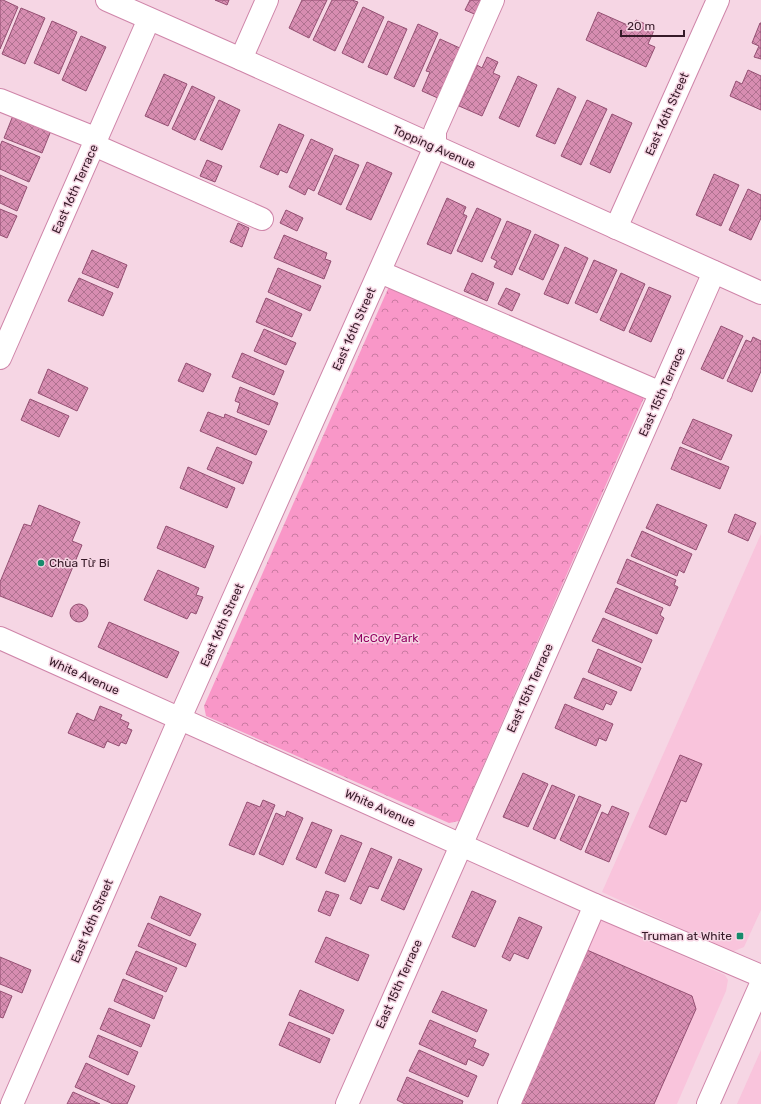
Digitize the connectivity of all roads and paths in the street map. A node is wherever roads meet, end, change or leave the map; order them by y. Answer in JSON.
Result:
{"nodes":[{"id":1,"x":106,"y":0,"type":"edge"},
{"id":2,"x":267,"y":0,"type":"edge"},
{"id":3,"x":493,"y":0,"type":"edge"},
{"id":4,"x":718,"y":0,"type":"edge"},
{"id":5,"x":148,"y":19,"type":"junction"},
{"id":6,"x":241,"y":59,"type":"junction"},
{"id":7,"x":0,"y":100,"type":"edge"},
{"id":8,"x":96,"y":142,"type":"junction"},
{"id":9,"x":435,"y":147,"type":"junction"},
{"id":10,"x":262,"y":219,"type":"dead end"},
{"id":11,"x":616,"y":228,"type":"junction"},
{"id":12,"x":380,"y":272,"type":"junction"},
{"id":13,"x":714,"y":272,"type":"junction"},
{"id":14,"x":761,"y":293,"type":"edge"},
{"id":15,"x":0,"y":358,"type":"edge"},
{"id":16,"x":661,"y":393,"type":"junction"},
{"id":17,"x":0,"y":638,"type":"edge"},
{"id":18,"x":180,"y":718,"type":"junction"},
{"id":19,"x":461,"y":844,"type":"junction"},
{"id":20,"x":596,"y":905,"type":"junction"},
{"id":21,"x":761,"y":976,"type":"edge"},
{"id":22,"x":761,"y":984,"type":"edge"},
{"id":23,"x":12,"y":1104,"type":"edge"},
{"id":24,"x":346,"y":1104,"type":"edge"},
{"id":25,"x":509,"y":1104,"type":"edge"},
{"id":26,"x":708,"y":1104,"type":"edge"}],
"edges":[{"from":1,"to":5,"type":"street","name":"Topping Avenue"},
{"from":2,"to":6,"type":"street"},
{"from":3,"to":9,"type":"street","name":"East 16th Street"},
{"from":4,"to":11,"type":"street","name":"East 16th Street"},
{"from":5,"to":6,"type":"street","name":"Topping Avenue"},
{"from":5,"to":8,"type":"street","name":"East 16th Terrace"},
{"from":6,"to":9,"type":"street","name":"Topping Avenue"},
{"from":7,"to":8,"type":"street"},
{"from":8,"to":10,"type":"street"},
{"from":8,"to":15,"type":"street","name":"East 16th Terrace"},
{"from":9,"to":11,"type":"street","name":"Topping Avenue"},
{"from":9,"to":12,"type":"street","name":"East 16th Street"},
{"from":11,"to":13,"type":"street","name":"Topping Avenue"},
{"from":12,"to":16,"type":"street"},
{"from":12,"to":18,"type":"street","name":"East 16th Street"},
{"from":13,"to":14,"type":"street","name":"Topping Avenue"},
{"from":13,"to":16,"type":"street","name":"East 15th Terrace"},
{"from":16,"to":19,"type":"street","name":"East 15th Terrace"},
{"from":17,"to":18,"type":"street","name":"White Avenue"},
{"from":18,"to":19,"type":"street","name":"White Avenue"},
{"from":18,"to":23,"type":"street","name":"East 16th Street"},
{"from":19,"to":20,"type":"street","name":"White Avenue"},
{"from":19,"to":24,"type":"street","name":"East 15th Terrace"},
{"from":20,"to":21,"type":"street","name":"White Avenue"},
{"from":20,"to":25,"type":"street"},
{"from":22,"to":26,"type":"street"}]}
